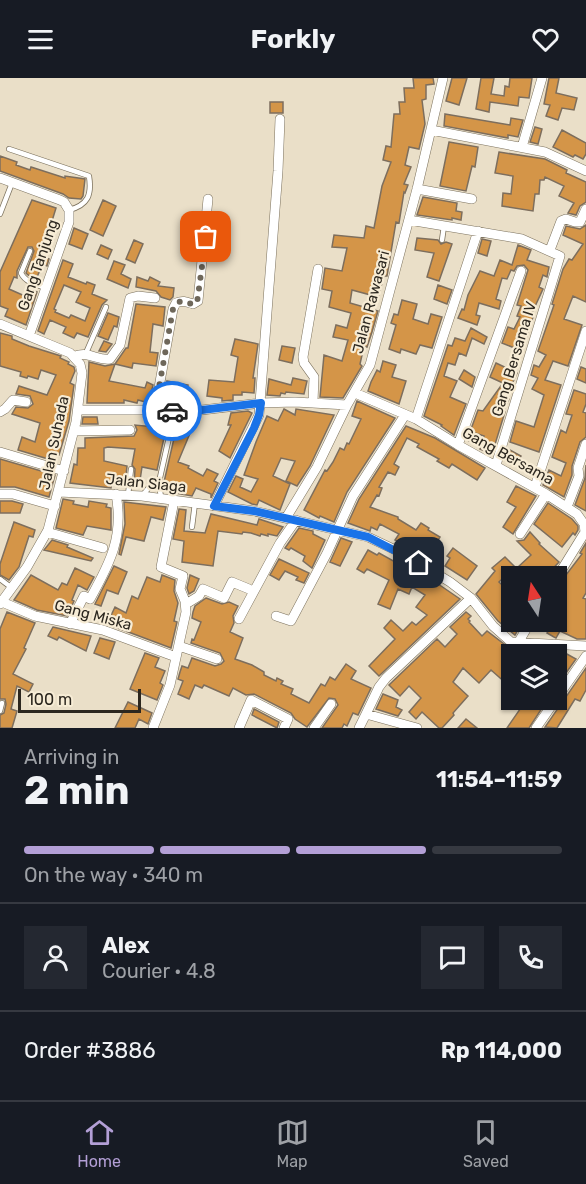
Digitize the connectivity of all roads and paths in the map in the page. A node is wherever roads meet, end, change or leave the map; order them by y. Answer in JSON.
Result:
{"nodes":[{"id":1,"x":443,"y":78,"type":"edge"},
{"id":2,"x":542,"y":78,"type":"edge"},
{"id":3,"x":280,"y":119,"type":"dead end"},
{"id":4,"x":431,"y":130,"type":"junction"},
{"id":5,"x":522,"y":147,"type":"junction"},
{"id":6,"x":9,"y":149,"type":"dead end"},
{"id":7,"x":586,"y":171,"type":"edge"},
{"id":8,"x":0,"y":178,"type":"edge"},
{"id":9,"x":12,"y":182,"type":"junction"},
{"id":10,"x":417,"y":189,"type":"junction"},
{"id":11,"x":208,"y":199,"type":"dead end"},
{"id":12,"x":472,"y":199,"type":"dead end"},
{"id":13,"x":586,"y":209,"type":"edge"},
{"id":14,"x":69,"y":210,"type":"junction"},
{"id":15,"x":0,"y":214,"type":"edge"},
{"id":16,"x":409,"y":220,"type":"junction"},
{"id":17,"x":444,"y":226,"type":"junction"},
{"id":18,"x":478,"y":231,"type":"junction"},
{"id":19,"x":442,"y":240,"type":"dead end"},
{"id":20,"x":550,"y":250,"type":"junction"},
{"id":21,"x":30,"y":251,"type":"dead end"},
{"id":22,"x":318,"y":269,"type":"dead end"},
{"id":23,"x":521,"y":270,"type":"dead end"},
{"id":24,"x":46,"y":288,"type":"junction"},
{"id":25,"x":155,"y":298,"type":"dead end"},
{"id":26,"x":106,"y":308,"type":"dead end"},
{"id":27,"x":0,"y":324,"type":"edge"},
{"id":28,"x":586,"y":334,"type":"edge"},
{"id":29,"x":29,"y":336,"type":"junction"},
{"id":30,"x":86,"y":353,"type":"junction"},
{"id":31,"x":75,"y":356,"type":"junction"},
{"id":32,"x":356,"y":393,"type":"junction"},
{"id":33,"x":26,"y":402,"type":"dead end"},
{"id":34,"x":313,"y":402,"type":"junction"},
{"id":35,"x":261,"y":403,"type":"junction"},
{"id":36,"x":347,"y":405,"type":"junction"},
{"id":37,"x":78,"y":410,"type":"junction"},
{"id":38,"x":155,"y":410,"type":"junction"},
{"id":39,"x":0,"y":412,"type":"edge"},
{"id":40,"x":405,"y":416,"type":"junction"},
{"id":41,"x":416,"y":419,"type":"junction"},
{"id":42,"x":172,"y":424,"type":"dead end"},
{"id":43,"x":130,"y":430,"type":"dead end"},
{"id":44,"x":74,"y":431,"type":"junction"},
{"id":45,"x":586,"y":444,"type":"edge"},
{"id":46,"x":458,"y":445,"type":"junction"},
{"id":47,"x":0,"y":452,"type":"edge"},
{"id":48,"x":496,"y":465,"type":"junction"},
{"id":49,"x":131,"y":469,"type":"dead end"},
{"id":50,"x":63,"y":471,"type":"junction"},
{"id":51,"x":159,"y":482,"type":"junction"},
{"id":52,"x":535,"y":488,"type":"junction"},
{"id":53,"x":59,"y":492,"type":"junction"},
{"id":54,"x":0,"y":494,"type":"edge"},
{"id":55,"x":117,"y":494,"type":"junction"},
{"id":56,"x":546,"y":494,"type":"junction"},
{"id":57,"x":128,"y":495,"type":"junction"},
{"id":58,"x":142,"y":496,"type":"junction"},
{"id":59,"x":161,"y":498,"type":"junction"},
{"id":60,"x":174,"y":501,"type":"junction"},
{"id":61,"x":195,"y":503,"type":"junction"},
{"id":62,"x":55,"y":506,"type":"junction"},
{"id":63,"x":214,"y":506,"type":"junction"},
{"id":64,"x":567,"y":507,"type":"junction"},
{"id":65,"x":291,"y":519,"type":"junction"},
{"id":66,"x":192,"y":527,"type":"dead end"},
{"id":67,"x":338,"y":529,"type":"junction"},
{"id":68,"x":47,"y":532,"type":"junction"},
{"id":69,"x":520,"y":534,"type":"dead end"},
{"id":70,"x":103,"y":548,"type":"dead end"},
{"id":71,"x":564,"y":566,"type":"edge"},
{"id":72,"x":0,"y":579,"type":"edge"},
{"id":73,"x":12,"y":588,"type":"junction"},
{"id":74,"x":249,"y":589,"type":"dead end"},
{"id":75,"x":471,"y":598,"type":"junction"},
{"id":76,"x":185,"y":600,"type":"junction"},
{"id":77,"x":1,"y":603,"type":"edge"},
{"id":78,"x":276,"y":616,"type":"dead end"},
{"id":79,"x":239,"y":619,"type":"dead end"},
{"id":80,"x":70,"y":624,"type":"junction"},
{"id":81,"x":524,"y":632,"type":"edge"},
{"id":82,"x":518,"y":643,"type":"junction"},
{"id":83,"x":554,"y":644,"type":"edge"},
{"id":84,"x":567,"y":645,"type":"edge"},
{"id":85,"x":179,"y":646,"type":"junction"},
{"id":86,"x":586,"y":646,"type":"edge"},
{"id":87,"x":586,"y":656,"type":"edge"},
{"id":88,"x":176,"y":657,"type":"junction"},
{"id":89,"x":217,"y":659,"type":"dead end"},
{"id":90,"x":2,"y":703,"type":"dead end"},
{"id":91,"x":331,"y":704,"type":"dead end"},
{"id":92,"x":0,"y":711,"type":"edge"},
{"id":93,"x":366,"y":714,"type":"junction"},
{"id":94,"x":397,"y":725,"type":"edge"},
{"id":95,"x":153,"y":728,"type":"edge"},
{"id":96,"x":239,"y":728,"type":"edge"},
{"id":97,"x":284,"y":728,"type":"edge"},
{"id":98,"x":314,"y":728,"type":"edge"},
{"id":99,"x":359,"y":728,"type":"edge"},
{"id":100,"x":417,"y":728,"type":"edge"},
{"id":101,"x":536,"y":728,"type":"edge"}],
"edges":[{"from":1,"to":4,"type":"street","name":"Jalan Rawasari"},
{"from":2,"to":5,"type":"street"},
{"from":3,"to":35,"type":"street"},
{"from":4,"to":5,"type":"street"},
{"from":4,"to":10,"type":"street","name":"Jalan Rawasari"},
{"from":5,"to":7,"type":"street"},
{"from":6,"to":14,"type":"lane"},
{"from":8,"to":9,"type":"street","name":"Gang Tanjung"},
{"from":9,"to":14,"type":"street","name":"Gang Tanjung"},
{"from":9,"to":15,"type":"lane"},
{"from":10,"to":12,"type":"street"},
{"from":10,"to":16,"type":"street","name":"Jalan Rawasari"},
{"from":11,"to":38,"type":"street"},
{"from":13,"to":20,"type":"street"},
{"from":14,"to":24,"type":"street","name":"Gang Tanjung"},
{"from":16,"to":17,"type":"street"},
{"from":16,"to":32,"type":"street","name":"Jalan Rawasari"},
{"from":17,"to":18,"type":"street"},
{"from":17,"to":19,"type":"lane"},
{"from":18,"to":20,"type":"street"},
{"from":18,"to":41,"type":"street"},
{"from":20,"to":48,"type":"street","name":"Gang Bersama IV"},
{"from":21,"to":24,"type":"lane"},
{"from":22,"to":34,"type":"street"},
{"from":23,"to":46,"type":"street"},
{"from":24,"to":29,"type":"street","name":"Gang Tanjung"},
{"from":25,"to":30,"type":"street"},
{"from":26,"to":30,"type":"lane"},
{"from":27,"to":29,"type":"street"},
{"from":28,"to":52,"type":"street"},
{"from":29,"to":31,"type":"street"},
{"from":30,"to":31,"type":"street"},
{"from":31,"to":37,"type":"street","name":"Jalan Suhada"},
{"from":32,"to":36,"type":"street","name":"Jalan Rawasari"},
{"from":32,"to":40,"type":"street","name":"Gang Bersama"},
{"from":33,"to":39,"type":"street"},
{"from":34,"to":35,"type":"street"},
{"from":34,"to":36,"type":"street"},
{"from":35,"to":38,"type":"street"},
{"from":35,"to":63,"type":"street"},
{"from":36,"to":65,"type":"street","name":"Jalan Rawasari"},
{"from":37,"to":38,"type":"street"},
{"from":37,"to":44,"type":"street","name":"Jalan Suhada"},
{"from":40,"to":41,"type":"street","name":"Gang Bersama"},
{"from":40,"to":67,"type":"street"},
{"from":41,"to":46,"type":"street","name":"Gang Bersama"},
{"from":42,"to":51,"type":"lane"},
{"from":43,"to":44,"type":"street"},
{"from":44,"to":50,"type":"street","name":"Jalan Suhada"},
{"from":45,"to":64,"type":"street"},
{"from":46,"to":48,"type":"street","name":"Gang Bersama"},
{"from":47,"to":50,"type":"street"},
{"from":48,"to":52,"type":"street","name":"Gang Bersama"},
{"from":49,"to":57,"type":"lane"},
{"from":50,"to":53,"type":"street","name":"Jalan Suhada"},
{"from":51,"to":58,"type":"lane"},
{"from":51,"to":59,"type":"lane"},
{"from":52,"to":56,"type":"street","name":"Gang Bersama"},
{"from":53,"to":55,"type":"street","name":"Jalan Siaga"},
{"from":53,"to":62,"type":"street","name":"Jalan Suhada"},
{"from":54,"to":62,"type":"street"},
{"from":55,"to":57,"type":"street","name":"Jalan Siaga"},
{"from":55,"to":80,"type":"street"},
{"from":56,"to":64,"type":"street","name":"Gang Bersama"},
{"from":56,"to":69,"type":"street"},
{"from":57,"to":58,"type":"street","name":"Jalan Siaga"},
{"from":58,"to":59,"type":"street","name":"Jalan Siaga"},
{"from":59,"to":60,"type":"street","name":"Jalan Siaga"},
{"from":60,"to":61,"type":"street","name":"Jalan Siaga"},
{"from":60,"to":76,"type":"street"},
{"from":61,"to":63,"type":"street","name":"Jalan Siaga"},
{"from":61,"to":66,"type":"lane"},
{"from":62,"to":68,"type":"street","name":"Jalan Suhada"},
{"from":63,"to":65,"type":"street","name":"Jalan Siaga"},
{"from":64,"to":71,"type":"street","name":"Gang Bersama"},
{"from":65,"to":67,"type":"street","name":"Jalan Siaga"},
{"from":65,"to":79,"type":"street","name":"Jalan Rawasari"},
{"from":67,"to":75,"type":"street","name":"Jalan Siaga"},
{"from":67,"to":78,"type":"street"},
{"from":68,"to":70,"type":"street"},
{"from":68,"to":73,"type":"street","name":"Jalan Suhada"},
{"from":72,"to":73,"type":"lane"},
{"from":73,"to":77,"type":"street","name":"Jalan Suhada"},
{"from":74,"to":76,"type":"street"},
{"from":75,"to":82,"type":"street","name":"Jalan Siaga"},
{"from":75,"to":93,"type":"street"},
{"from":76,"to":85,"type":"street"},
{"from":77,"to":80,"type":"street","name":"Gang Miska"},
{"from":80,"to":88,"type":"street","name":"Gang Miska"},
{"from":81,"to":82,"type":"street"},
{"from":82,"to":83,"type":"street"},
{"from":84,"to":86,"type":"street"},
{"from":85,"to":88,"type":"street"},
{"from":85,"to":89,"type":"street"},
{"from":87,"to":101,"type":"street"},
{"from":88,"to":95,"type":"street"},
{"from":90,"to":92,"type":"lane"},
{"from":91,"to":98,"type":"street"},
{"from":93,"to":94,"type":"street"},
{"from":93,"to":99,"type":"street"},
{"from":94,"to":100,"type":"street"},
{"from":96,"to":97,"type":"street"}]}
